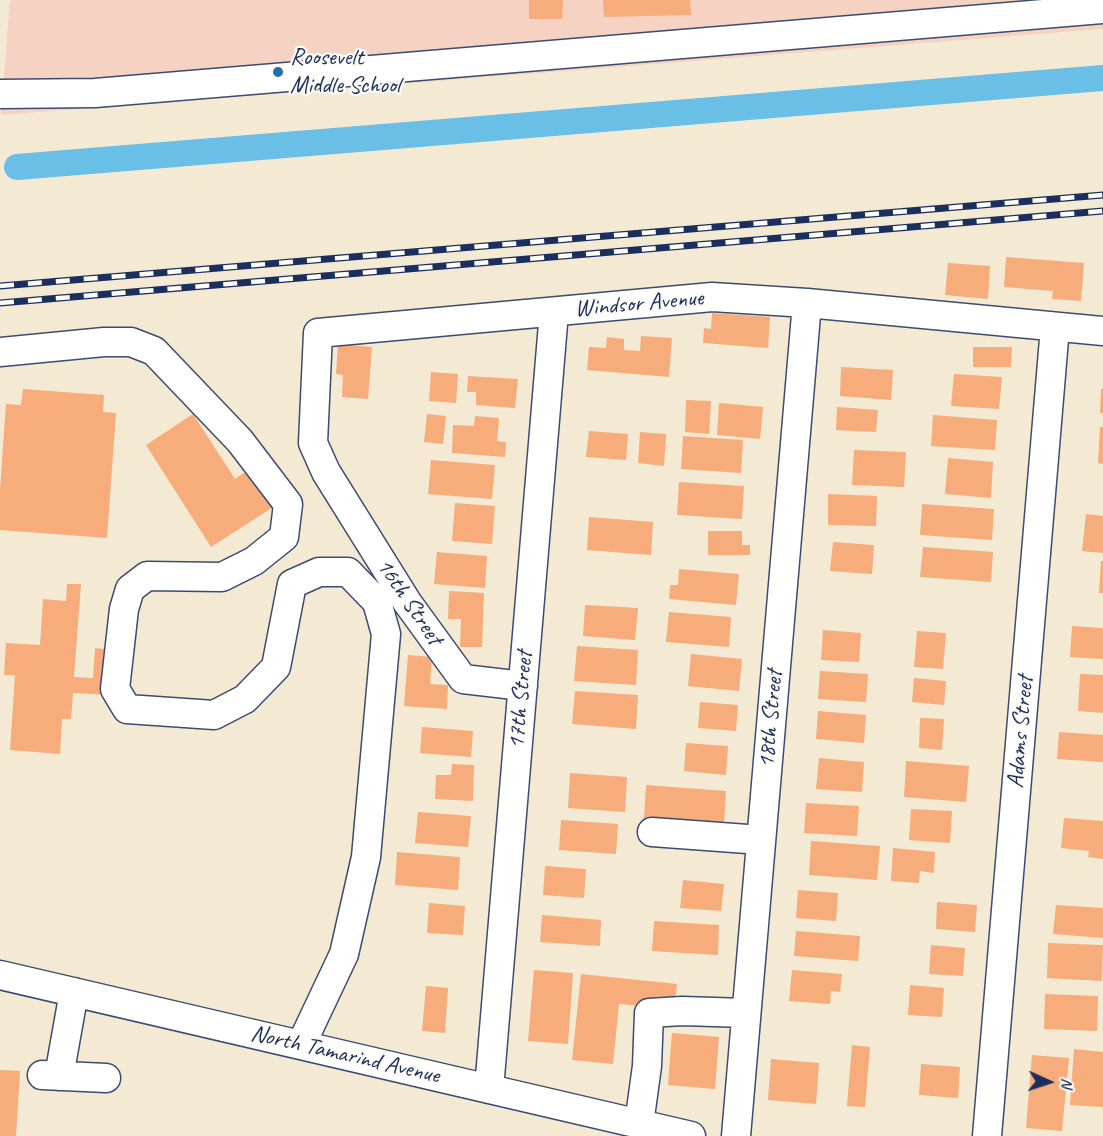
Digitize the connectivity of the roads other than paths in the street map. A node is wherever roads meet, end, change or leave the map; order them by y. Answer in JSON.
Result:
{"nodes":[{"id":1,"x":1103,"y":9,"type":"edge"},
{"id":2,"x":0,"y":94,"type":"edge"},
{"id":3,"x":807,"y":303,"type":"junction"},
{"id":4,"x":554,"y":312,"type":"junction"},
{"id":5,"x":1055,"y":327,"type":"junction"},
{"id":6,"x":1103,"y":331,"type":"edge"},
{"id":7,"x":0,"y":352,"type":"edge"},
{"id":8,"x":326,"y":472,"type":"joint"},
{"id":9,"x":284,"y":537,"type":"junction"},
{"id":10,"x":307,"y":577,"type":"junction"},
{"id":11,"x":523,"y":686,"type":"junction"},
{"id":12,"x":652,"y":832,"type":"dead end"},
{"id":13,"x":761,"y":840,"type":"junction"},
{"id":14,"x":0,"y":975,"type":"edge"},
{"id":15,"x":74,"y":992,"type":"junction"},
{"id":16,"x":746,"y":1013,"type":"junction"},
{"id":17,"x":301,"y":1045,"type":"junction"},
{"id":18,"x":106,"y":1078,"type":"dead end"},
{"id":19,"x":489,"y":1089,"type":"junction"},
{"id":20,"x":639,"y":1124,"type":"junction"},
{"id":21,"x":687,"y":1136,"type":"edge"},
{"id":22,"x":736,"y":1136,"type":"edge"},
{"id":23,"x":987,"y":1136,"type":"edge"}],
"edges":[{"from":1,"to":2,"type":"street"},
{"from":3,"to":4,"type":"street","name":"Windsor Avenue"},
{"from":3,"to":5,"type":"street","name":"Windsor Avenue"},
{"from":3,"to":13,"type":"street","name":"18th Street"},
{"from":4,"to":8,"type":"street","name":"Windsor Avenue"},
{"from":4,"to":11,"type":"street","name":"17th Street"},
{"from":5,"to":6,"type":"street","name":"Windsor Avenue"},
{"from":5,"to":23,"type":"street","name":"Adams Street"},
{"from":7,"to":9,"type":"street"},
{"from":8,"to":11,"type":"street","name":"16th Street"},
{"from":9,"to":10,"type":"street"},
{"from":9,"to":10,"type":"street"},
{"from":10,"to":17,"type":"street"},
{"from":11,"to":19,"type":"street","name":"17th Street"},
{"from":12,"to":13,"type":"street"},
{"from":13,"to":16,"type":"street","name":"18th Street"},
{"from":14,"to":15,"type":"street","name":"North Tamarind Avenue"},
{"from":15,"to":17,"type":"street","name":"North Tamarind Avenue"},
{"from":15,"to":18,"type":"street"},
{"from":16,"to":20,"type":"street"},
{"from":16,"to":22,"type":"street","name":"18th Street"},
{"from":17,"to":19,"type":"street","name":"North Tamarind Avenue"},
{"from":19,"to":20,"type":"street","name":"North Tamarind Avenue"},
{"from":20,"to":21,"type":"street","name":"North Tamarind Avenue"}]}
